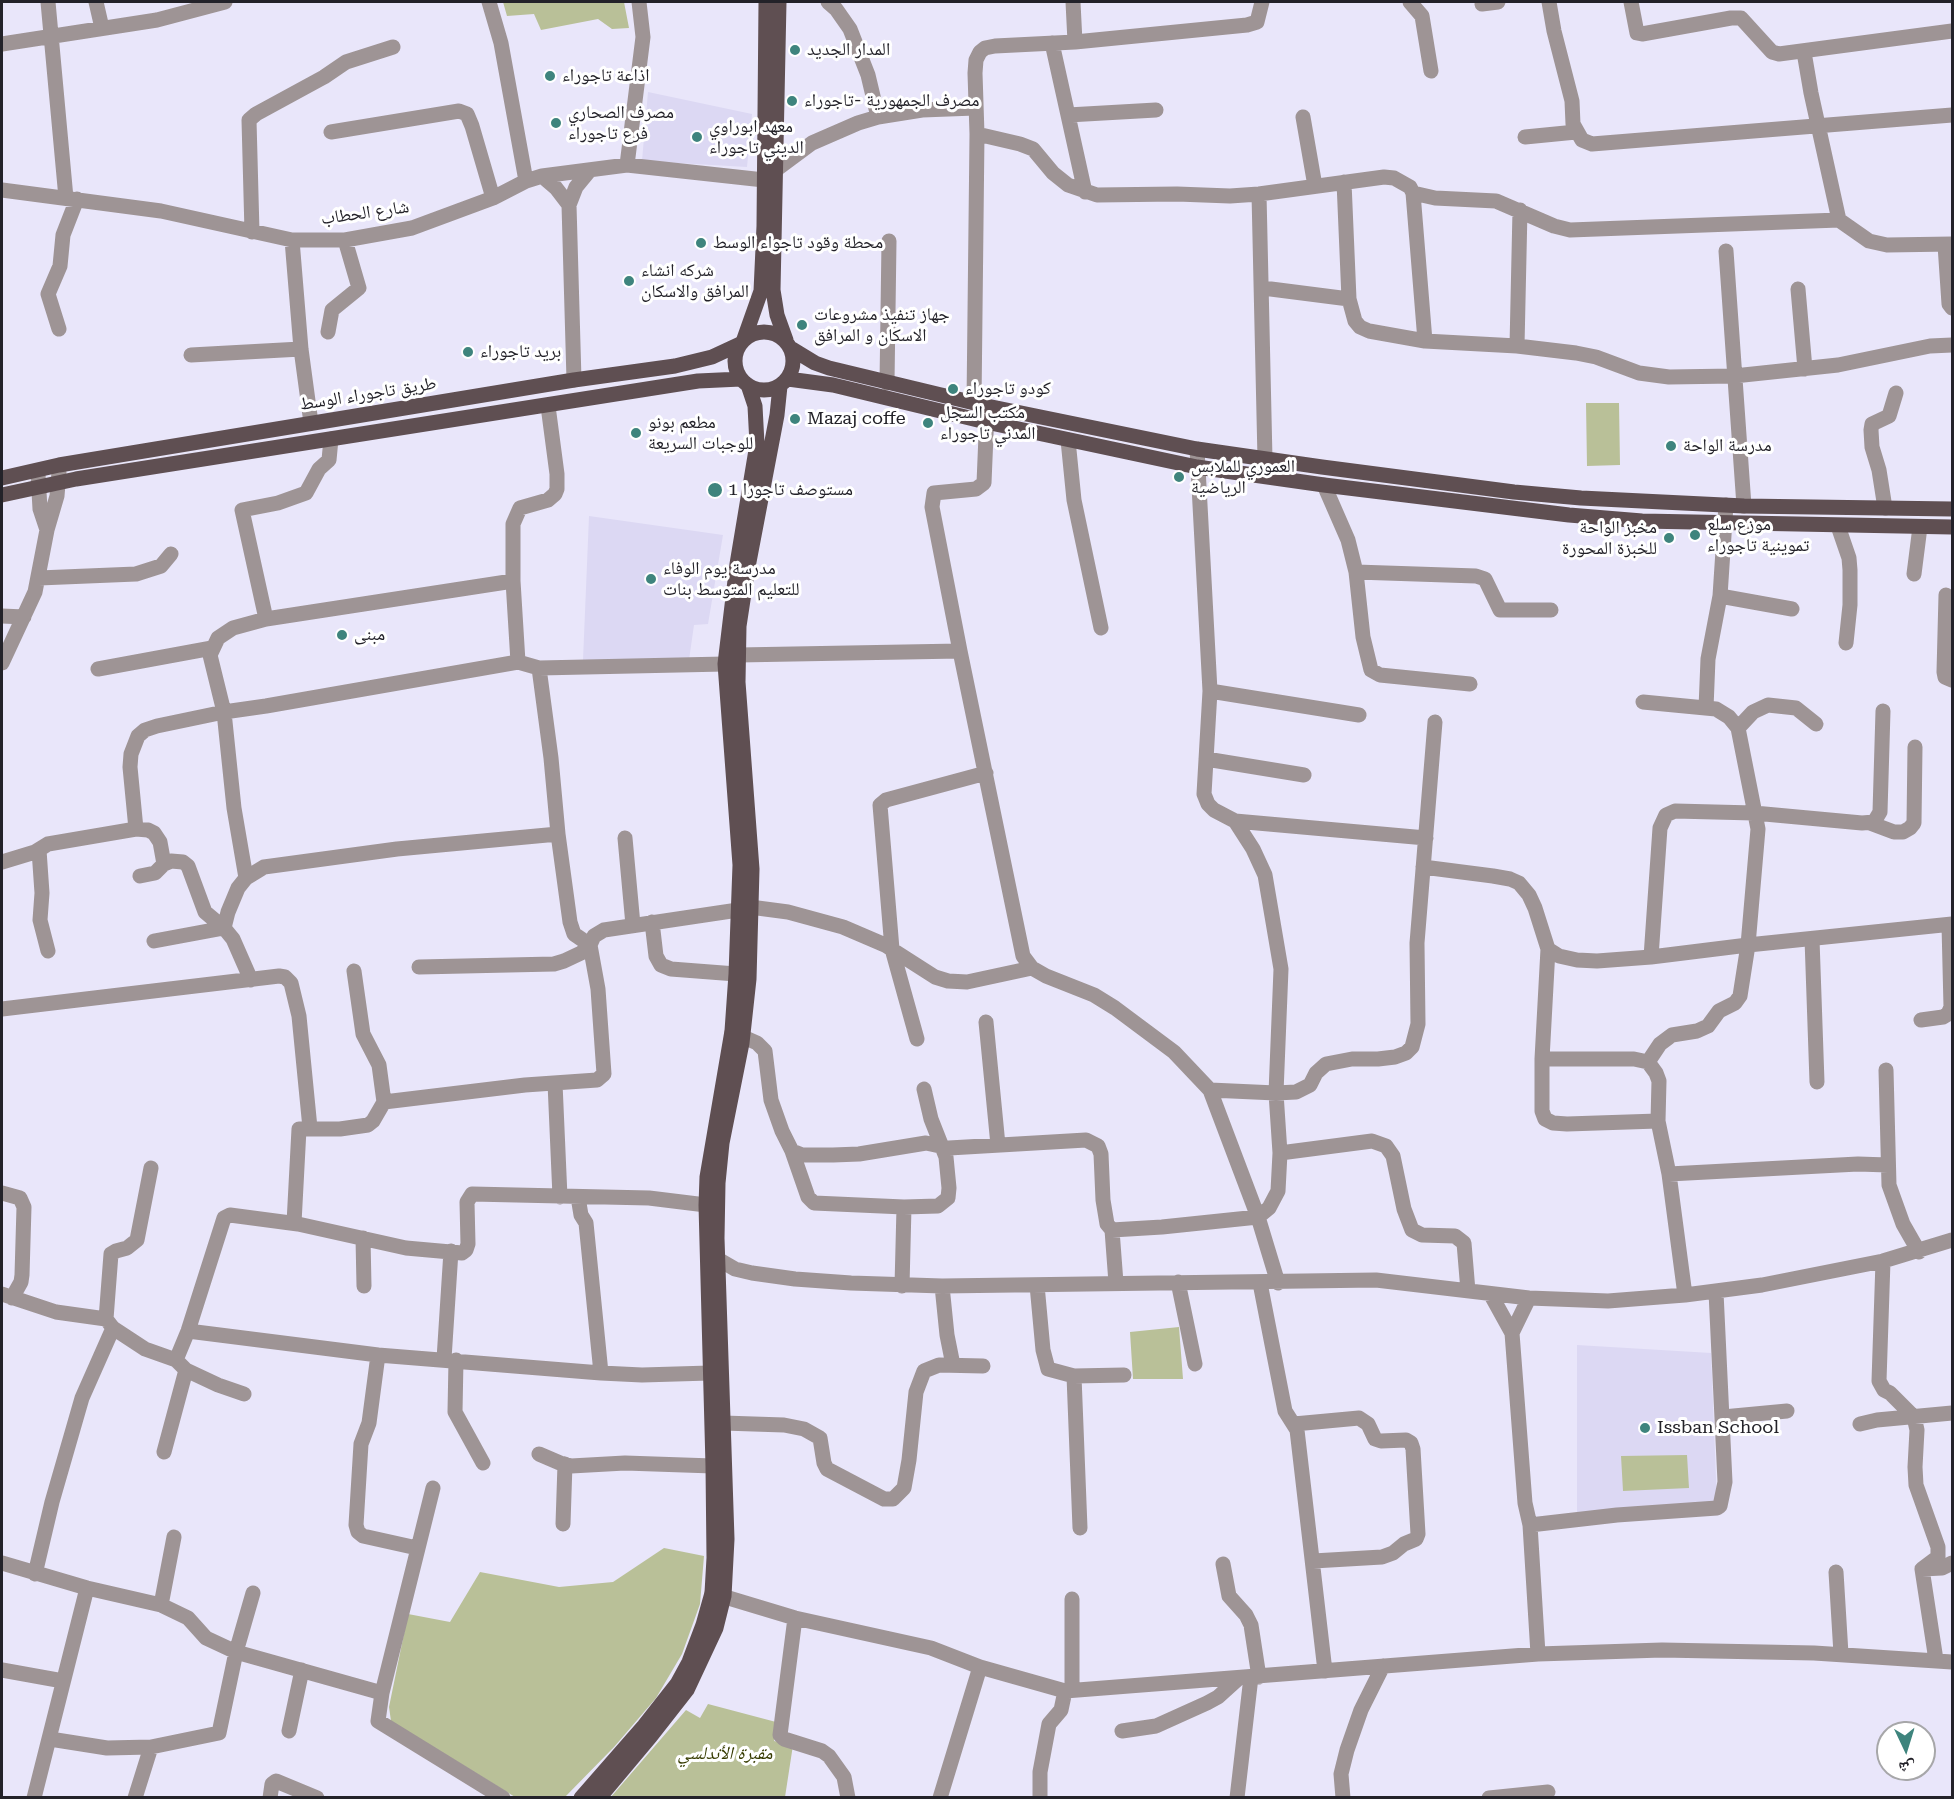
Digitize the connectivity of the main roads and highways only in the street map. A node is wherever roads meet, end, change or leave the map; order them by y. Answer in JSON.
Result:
{"nodes":[{"id":1,"x":766,"y":2,"type":"edge"},
{"id":2,"x":779,"y":2,"type":"edge"},
{"id":3,"x":742,"y":342,"type":"junction"},
{"id":4,"x":789,"y":345,"type":"junction"},
{"id":5,"x":745,"y":382,"type":"junction"},
{"id":6,"x":784,"y":382,"type":"junction"},
{"id":7,"x":982,"y":411,"type":"junction"},
{"id":8,"x":2,"y":478,"type":"edge"},
{"id":9,"x":2,"y":495,"type":"edge"},
{"id":10,"x":753,"y":507,"type":"junction"},
{"id":11,"x":1953,"y":509,"type":"edge"},
{"id":12,"x":1953,"y":527,"type":"edge"},
{"id":13,"x":744,"y":909,"type":"junction"},
{"id":14,"x":737,"y":1033,"type":"junction"},
{"id":15,"x":713,"y":1257,"type":"junction"},
{"id":16,"x":718,"y":1595,"type":"junction"},
{"id":17,"x":648,"y":1731,"type":"junction"},
{"id":18,"x":581,"y":1797,"type":"edge"},
{"id":19,"x":599,"y":1797,"type":"edge"}],
"edges":[{"from":1,"to":3,"type":"main road"},
{"from":2,"to":4,"type":"main road"},
{"from":3,"to":4,"type":"main road"},
{"from":3,"to":5,"type":"main road"},
{"from":3,"to":8,"type":"main road","name":"طريق تاجوراء الوسط"},
{"from":4,"to":6,"type":"main road"},
{"from":4,"to":7,"type":"main road"},
{"from":5,"to":6,"type":"main road"},
{"from":5,"to":9,"type":"main road"},
{"from":5,"to":10,"type":"main road"},
{"from":6,"to":7,"type":"main road"},
{"from":6,"to":10,"type":"main road"},
{"from":7,"to":11,"type":"main road"},
{"from":7,"to":12,"type":"main road"},
{"from":10,"to":13,"type":"main road"},
{"from":10,"to":13,"type":"main road"},
{"from":13,"to":14,"type":"main road"},
{"from":13,"to":14,"type":"main road"},
{"from":14,"to":15,"type":"main road"},
{"from":14,"to":15,"type":"main road"},
{"from":15,"to":16,"type":"main road"},
{"from":15,"to":16,"type":"main road"},
{"from":16,"to":17,"type":"main road"},
{"from":17,"to":18,"type":"main road"},
{"from":17,"to":19,"type":"main road"}]}
